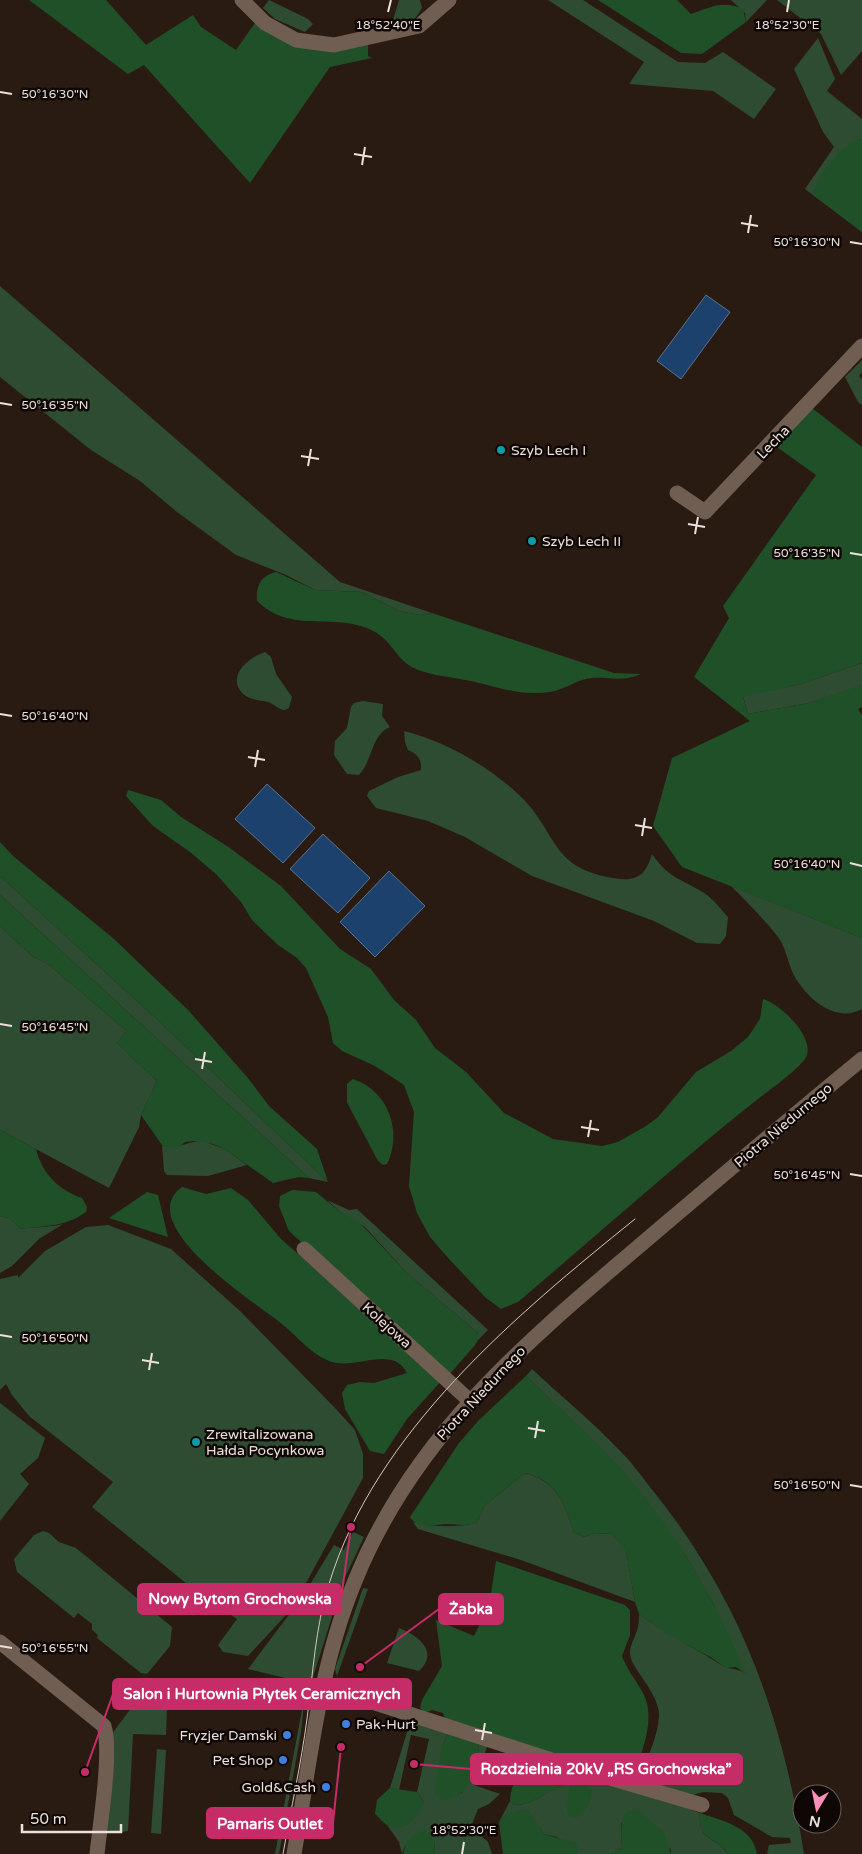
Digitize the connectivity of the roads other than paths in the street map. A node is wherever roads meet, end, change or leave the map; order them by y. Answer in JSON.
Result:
{"nodes":[{"id":1,"x":242,"y":0,"type":"edge"},
{"id":2,"x":449,"y":0,"type":"edge"},
{"id":3,"x":862,"y":346,"type":"edge"},
{"id":4,"x":677,"y":493,"type":"dead end"},
{"id":5,"x":862,"y":1058,"type":"edge"},
{"id":6,"x":304,"y":1249,"type":"dead end"},
{"id":7,"x":470,"y":1401,"type":"junction"},
{"id":8,"x":1,"y":1646,"type":"edge"},
{"id":9,"x":323,"y":1686,"type":"junction"},
{"id":10,"x":702,"y":1805,"type":"dead end"},
{"id":11,"x":97,"y":1854,"type":"edge"},
{"id":12,"x":294,"y":1854,"type":"edge"}],
"edges":[{"from":1,"to":2,"type":"street"},
{"from":3,"to":4,"type":"street","name":"Lecha"},
{"from":5,"to":7,"type":"street","name":"Piotra Niedurnego"},
{"from":6,"to":7,"type":"street","name":"Kolejowa"},
{"from":7,"to":9,"type":"street","name":"Piotra Niedurnego"},
{"from":8,"to":11,"type":"street"},
{"from":9,"to":10,"type":"street"},
{"from":9,"to":12,"type":"street","name":"Piotra Niedurnego"}]}
